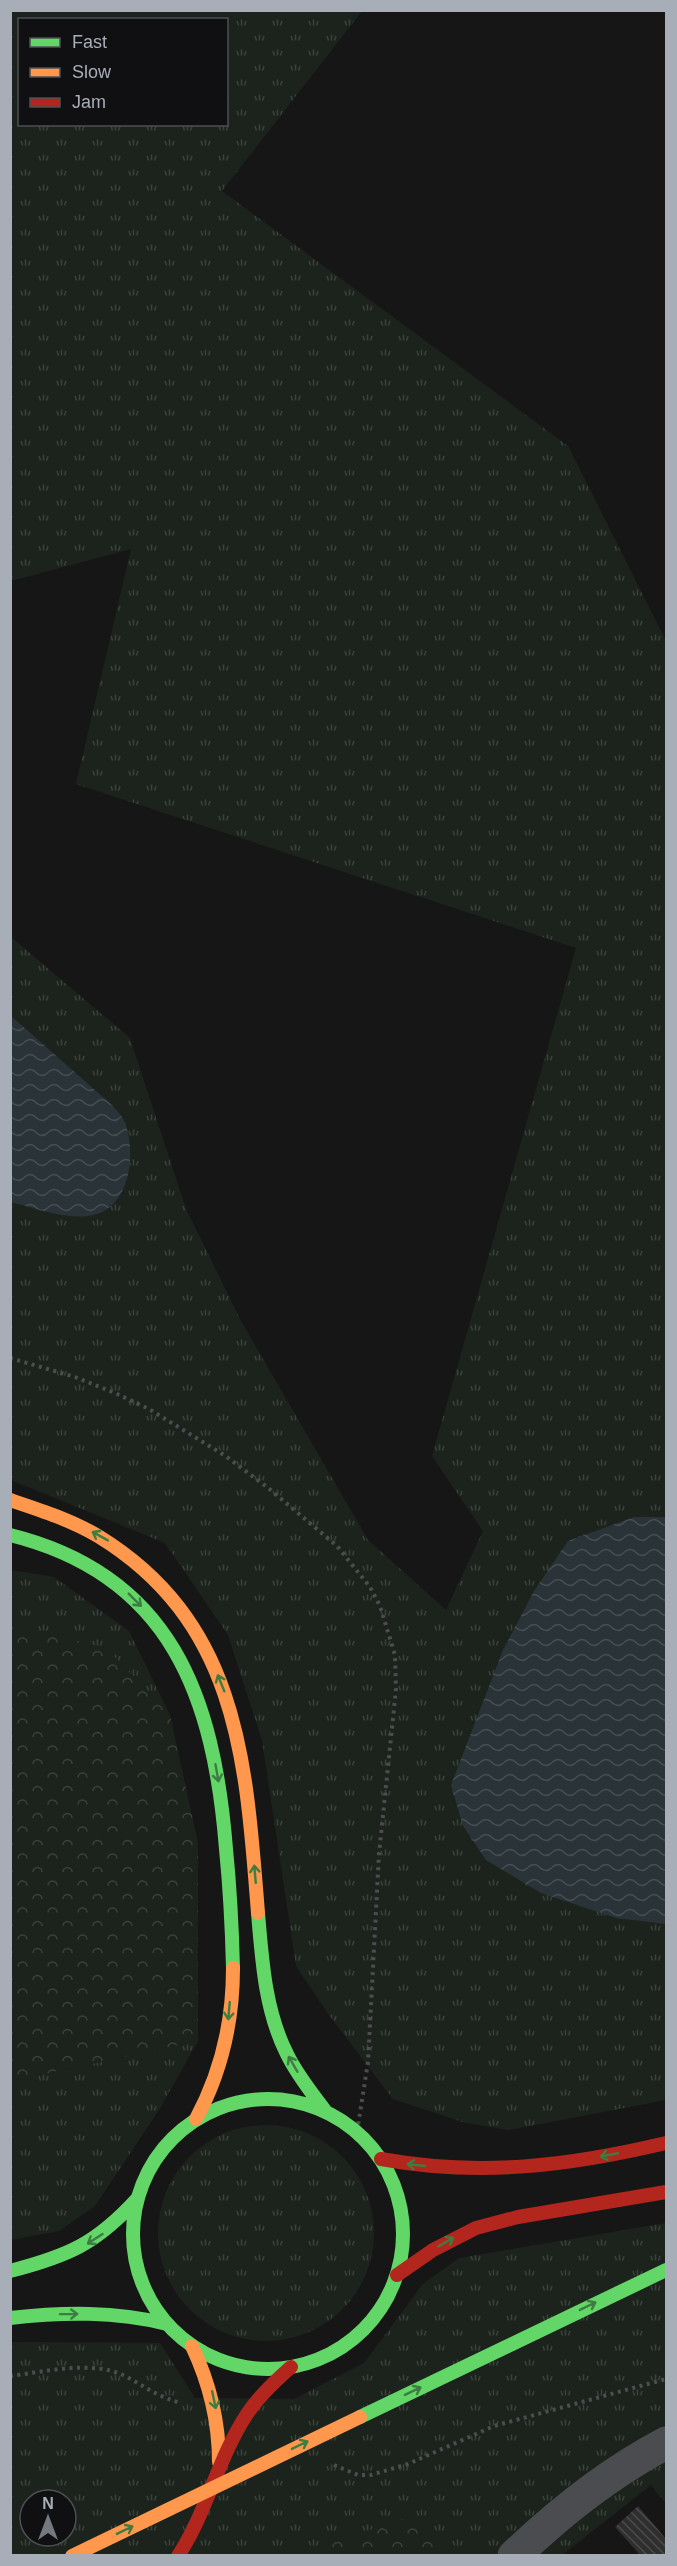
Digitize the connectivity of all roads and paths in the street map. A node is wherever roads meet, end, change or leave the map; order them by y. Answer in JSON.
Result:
{"nodes":[{"id":1,"x":10,"y":1358,"type":"edge"},
{"id":2,"x":10,"y":1500,"type":"edge"},
{"id":3,"x":10,"y":1535,"type":"edge"},
{"id":4,"x":326,"y":2112,"type":"junction"},
{"id":5,"x":196,"y":2119,"type":"junction"},
{"id":6,"x":357,"y":2132,"type":"junction"},
{"id":7,"x":666,"y":2143,"type":"edge"},
{"id":8,"x":381,"y":2159,"type":"junction"},
{"id":9,"x":666,"y":2192,"type":"edge"},
{"id":10,"x":137,"y":2199,"type":"junction"},
{"id":11,"x":666,"y":2270,"type":"edge"},
{"id":12,"x":10,"y":2271,"type":"edge"},
{"id":13,"x":397,"y":2275,"type":"junction"},
{"id":14,"x":10,"y":2318,"type":"edge"},
{"id":15,"x":167,"y":2324,"type":"junction"},
{"id":16,"x":192,"y":2346,"type":"junction"},
{"id":17,"x":291,"y":2367,"type":"junction"},
{"id":18,"x":10,"y":2376,"type":"edge"},
{"id":19,"x":666,"y":2379,"type":"edge"},
{"id":20,"x":216,"y":2406,"type":"junction"},
{"id":21,"x":666,"y":2443,"type":"edge"},
{"id":22,"x":332,"y":2464,"type":"dead end"},
{"id":23,"x":219,"y":2472,"type":"junction"},
{"id":24,"x":72,"y":2556,"type":"edge"},
{"id":25,"x":178,"y":2556,"type":"edge"},
{"id":26,"x":514,"y":2556,"type":"edge"}],
"edges":[{"from":1,"to":6,"type":"path"},
{"from":4,"to":2,"type":"main road","one_way":true},
{"from":3,"to":5,"type":"main road","one_way":true},
{"from":4,"to":5,"type":"main road"},
{"from":4,"to":6,"type":"main road"},
{"from":5,"to":10,"type":"main road"},
{"from":6,"to":8,"type":"main road"},
{"from":7,"to":8,"type":"main road","one_way":true},
{"from":8,"to":13,"type":"main road"},
{"from":13,"to":9,"type":"main road","one_way":true},
{"from":10,"to":12,"type":"main road","one_way":true},
{"from":10,"to":15,"type":"main road"},
{"from":24,"to":11,"type":"main road","one_way":true,"bridge":true},
{"from":13,"to":17,"type":"main road"},
{"from":14,"to":15,"type":"main road","one_way":true},
{"from":15,"to":16,"type":"main road"},
{"from":16,"to":17,"type":"main road"},
{"from":16,"to":20,"type":"main road","one_way":true},
{"from":17,"to":23,"type":"main road"},
{"from":18,"to":20,"type":"path"},
{"from":19,"to":22,"type":"path"},
{"from":20,"to":23,"type":"main road"},
{"from":21,"to":26,"type":"street"},
{"from":23,"to":25,"type":"main road"}]}
